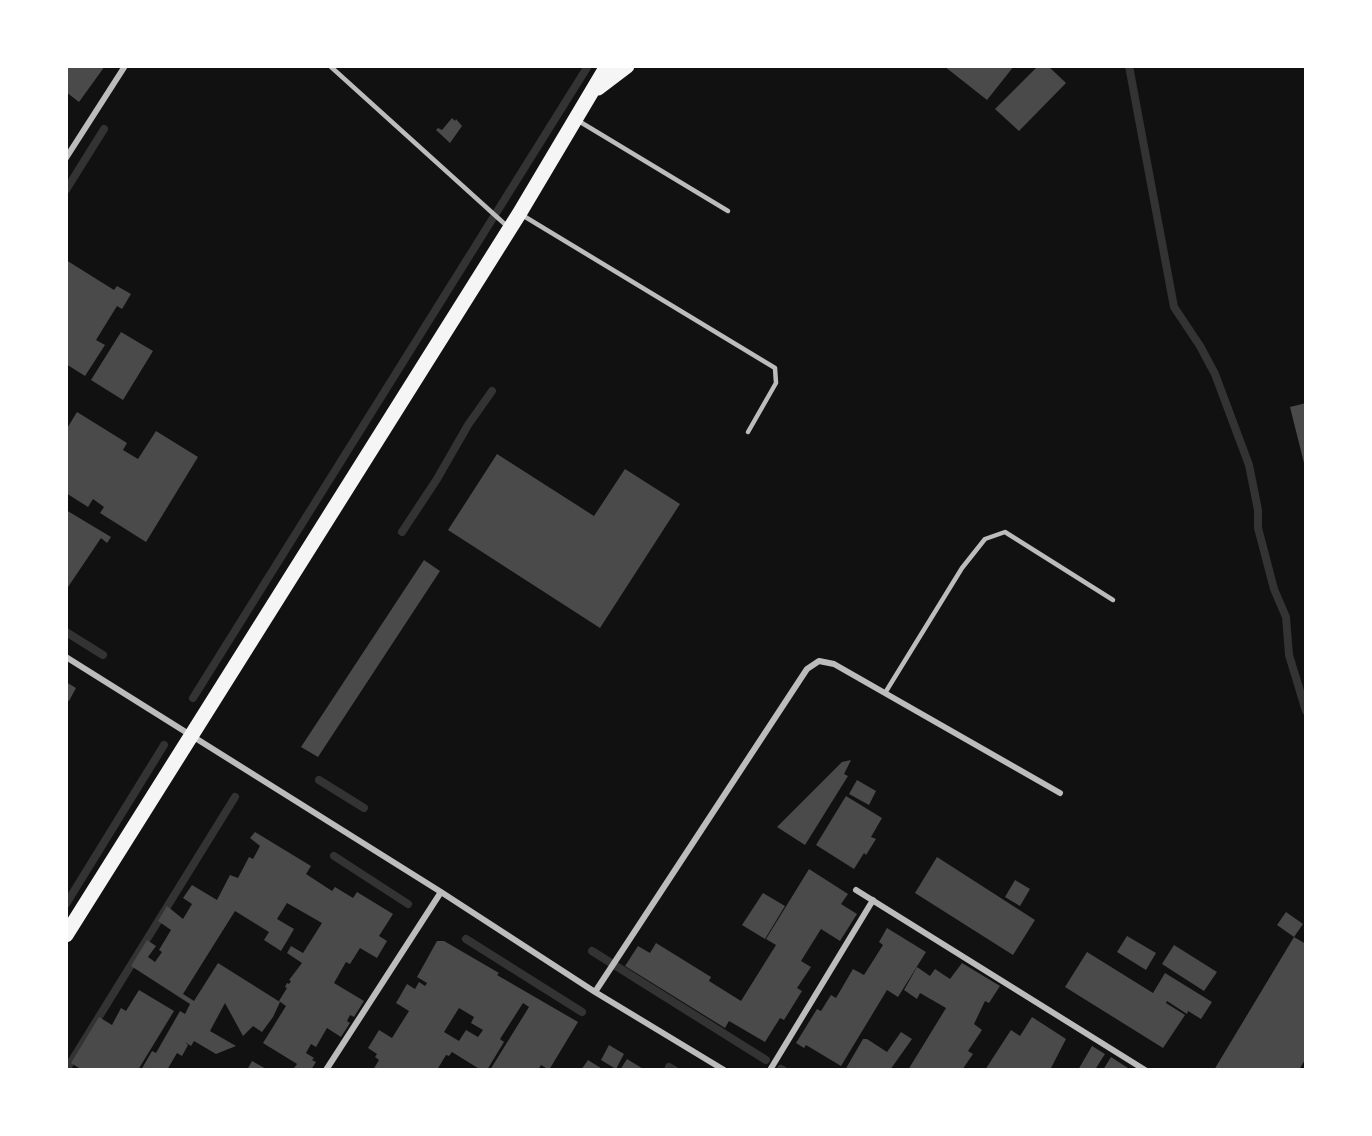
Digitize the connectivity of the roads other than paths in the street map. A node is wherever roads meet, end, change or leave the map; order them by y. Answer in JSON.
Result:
{"nodes":[{"id":1,"x":125,"y":66,"type":"edge"},
{"id":2,"x":330,"y":66,"type":"edge"},
{"id":3,"x":608,"y":66,"type":"edge"},
{"id":4,"x":627,"y":66,"type":"edge"},
{"id":5,"x":594,"y":92,"type":"junction"},
{"id":6,"x":577,"y":120,"type":"junction"},
{"id":7,"x":66,"y":158,"type":"edge"},
{"id":8,"x":728,"y":211,"type":"dead end"},
{"id":9,"x":519,"y":214,"type":"junction"},
{"id":10,"x":510,"y":229,"type":"junction"},
{"id":11,"x":748,"y":432,"type":"dead end"},
{"id":12,"x":1113,"y":600,"type":"dead end"},
{"id":13,"x":66,"y":657,"type":"edge"},
{"id":14,"x":885,"y":693,"type":"junction"},
{"id":15,"x":191,"y":736,"type":"junction"},
{"id":16,"x":1060,"y":793,"type":"dead end"},
{"id":17,"x":856,"y":890,"type":"dead end"},
{"id":18,"x":441,"y":892,"type":"junction"},
{"id":19,"x":873,"y":900,"type":"junction"},
{"id":20,"x":66,"y":935,"type":"edge"},
{"id":21,"x":594,"y":992,"type":"junction"},
{"id":22,"x":326,"y":1070,"type":"edge"},
{"id":23,"x":724,"y":1070,"type":"edge"},
{"id":24,"x":770,"y":1070,"type":"edge"},
{"id":25,"x":1145,"y":1070,"type":"edge"}],
"edges":[{"from":1,"to":7,"type":"street"},
{"from":2,"to":10,"type":"lane"},
{"from":3,"to":5,"type":"main road"},
{"from":4,"to":5,"type":"main road"},
{"from":5,"to":6,"type":"main road"},
{"from":6,"to":8,"type":"lane"},
{"from":6,"to":9,"type":"main road"},
{"from":9,"to":10,"type":"main road"},
{"from":9,"to":11,"type":"lane"},
{"from":10,"to":15,"type":"main road"},
{"from":12,"to":14,"type":"lane"},
{"from":13,"to":15,"type":"street"},
{"from":14,"to":16,"type":"street"},
{"from":14,"to":21,"type":"street"},
{"from":15,"to":18,"type":"street"},
{"from":15,"to":20,"type":"main road"},
{"from":17,"to":19,"type":"street"},
{"from":18,"to":21,"type":"street"},
{"from":18,"to":22,"type":"street"},
{"from":19,"to":24,"type":"street"},
{"from":19,"to":25,"type":"street"},
{"from":21,"to":23,"type":"street"}]}
